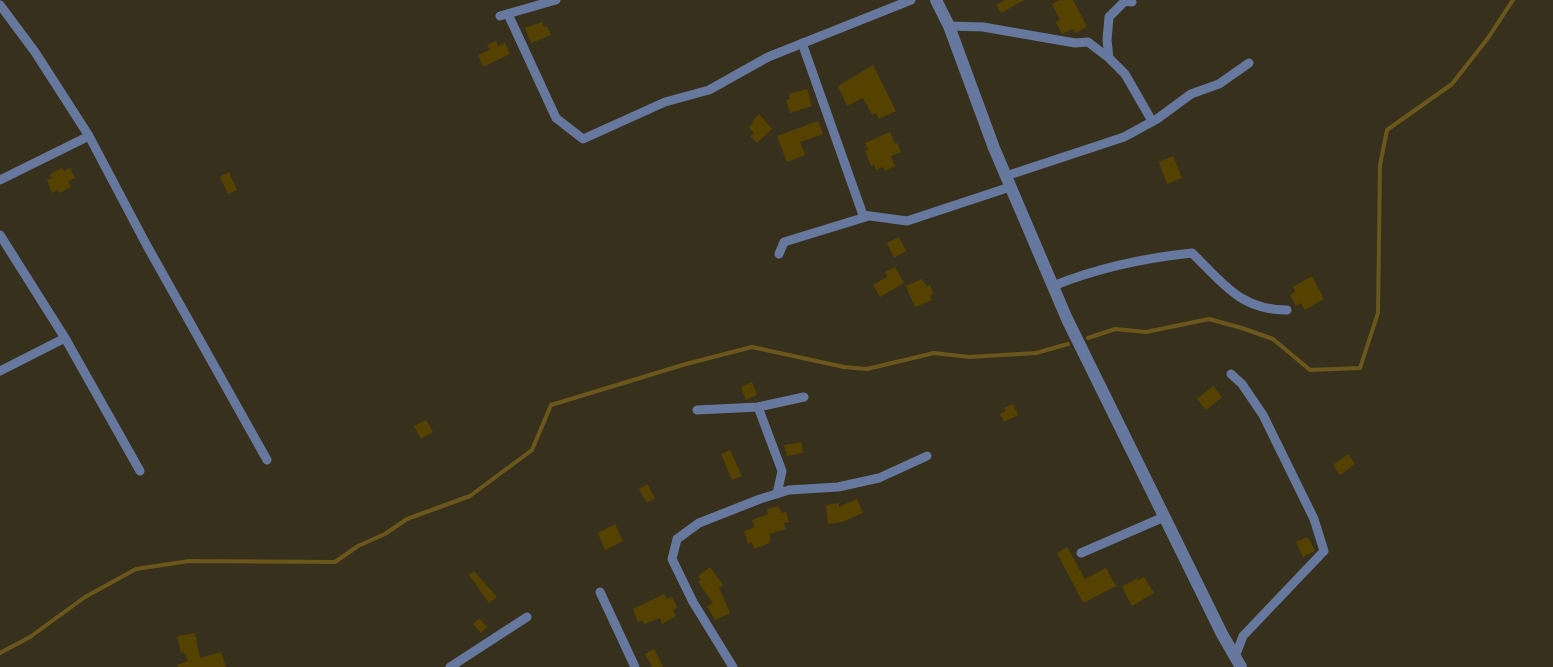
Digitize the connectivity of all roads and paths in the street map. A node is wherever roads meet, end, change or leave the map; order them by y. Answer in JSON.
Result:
{"nodes":[{"id":1,"x":556,"y":0,"type":"edge"},
{"id":2,"x":911,"y":0,"type":"edge"},
{"id":3,"x":936,"y":0,"type":"edge"},
{"id":4,"x":1132,"y":2,"type":"dead end"},
{"id":5,"x":0,"y":5,"type":"edge"},
{"id":6,"x":949,"y":26,"type":"junction"},
{"id":7,"x":802,"y":43,"type":"junction"},
{"id":8,"x":1109,"y":58,"type":"junction"},
{"id":9,"x":1249,"y":63,"type":"dead end"},
{"id":10,"x":1152,"y":122,"type":"junction"},
{"id":11,"x":89,"y":136,"type":"junction"},
{"id":12,"x":0,"y":180,"type":"edge"},
{"id":13,"x":1008,"y":181,"type":"junction"},
{"id":14,"x":870,"y":216,"type":"junction"},
{"id":15,"x":0,"y":235,"type":"edge"},
{"id":16,"x":779,"y":254,"type":"dead end"},
{"id":17,"x":1053,"y":286,"type":"junction"},
{"id":18,"x":1287,"y":310,"type":"dead end"},
{"id":19,"x":65,"y":338,"type":"junction"},
{"id":20,"x":0,"y":371,"type":"edge"},
{"id":21,"x":1231,"y":374,"type":"dead end"},
{"id":22,"x":804,"y":397,"type":"dead end"},
{"id":23,"x":758,"y":407,"type":"junction"},
{"id":24,"x":697,"y":410,"type":"dead end"},
{"id":25,"x":927,"y":456,"type":"dead end"},
{"id":26,"x":267,"y":460,"type":"dead end"},
{"id":27,"x":140,"y":471,"type":"dead end"},
{"id":28,"x":777,"y":494,"type":"junction"},
{"id":29,"x":1164,"y":517,"type":"junction"},
{"id":30,"x":1081,"y":553,"type":"dead end"},
{"id":31,"x":600,"y":592,"type":"dead end"},
{"id":32,"x":527,"y":617,"type":"dead end"},
{"id":33,"x":1238,"y":662,"type":"edge"},
{"id":34,"x":450,"y":667,"type":"edge"},
{"id":35,"x":635,"y":667,"type":"edge"},
{"id":36,"x":733,"y":667,"type":"edge"}],
"edges":[{"from":1,"to":7,"type":"street"},
{"from":2,"to":7,"type":"street"},
{"from":3,"to":6,"type":"street"},
{"from":4,"to":8,"type":"street"},
{"from":5,"to":11,"type":"street"},
{"from":6,"to":8,"type":"street"},
{"from":6,"to":13,"type":"street"},
{"from":7,"to":14,"type":"street"},
{"from":8,"to":10,"type":"street"},
{"from":9,"to":10,"type":"street"},
{"from":10,"to":13,"type":"street"},
{"from":11,"to":12,"type":"street"},
{"from":11,"to":26,"type":"street"},
{"from":13,"to":14,"type":"street"},
{"from":13,"to":17,"type":"street"},
{"from":14,"to":16,"type":"street"},
{"from":15,"to":19,"type":"street"},
{"from":17,"to":18,"type":"street"},
{"from":17,"to":29,"type":"street"},
{"from":19,"to":20,"type":"street"},
{"from":19,"to":27,"type":"street"},
{"from":21,"to":33,"type":"street"},
{"from":22,"to":23,"type":"street"},
{"from":23,"to":24,"type":"street"},
{"from":23,"to":28,"type":"street"},
{"from":25,"to":28,"type":"street"},
{"from":28,"to":36,"type":"street"},
{"from":29,"to":30,"type":"street"},
{"from":29,"to":33,"type":"street"},
{"from":31,"to":35,"type":"street"},
{"from":32,"to":34,"type":"street"}]}
